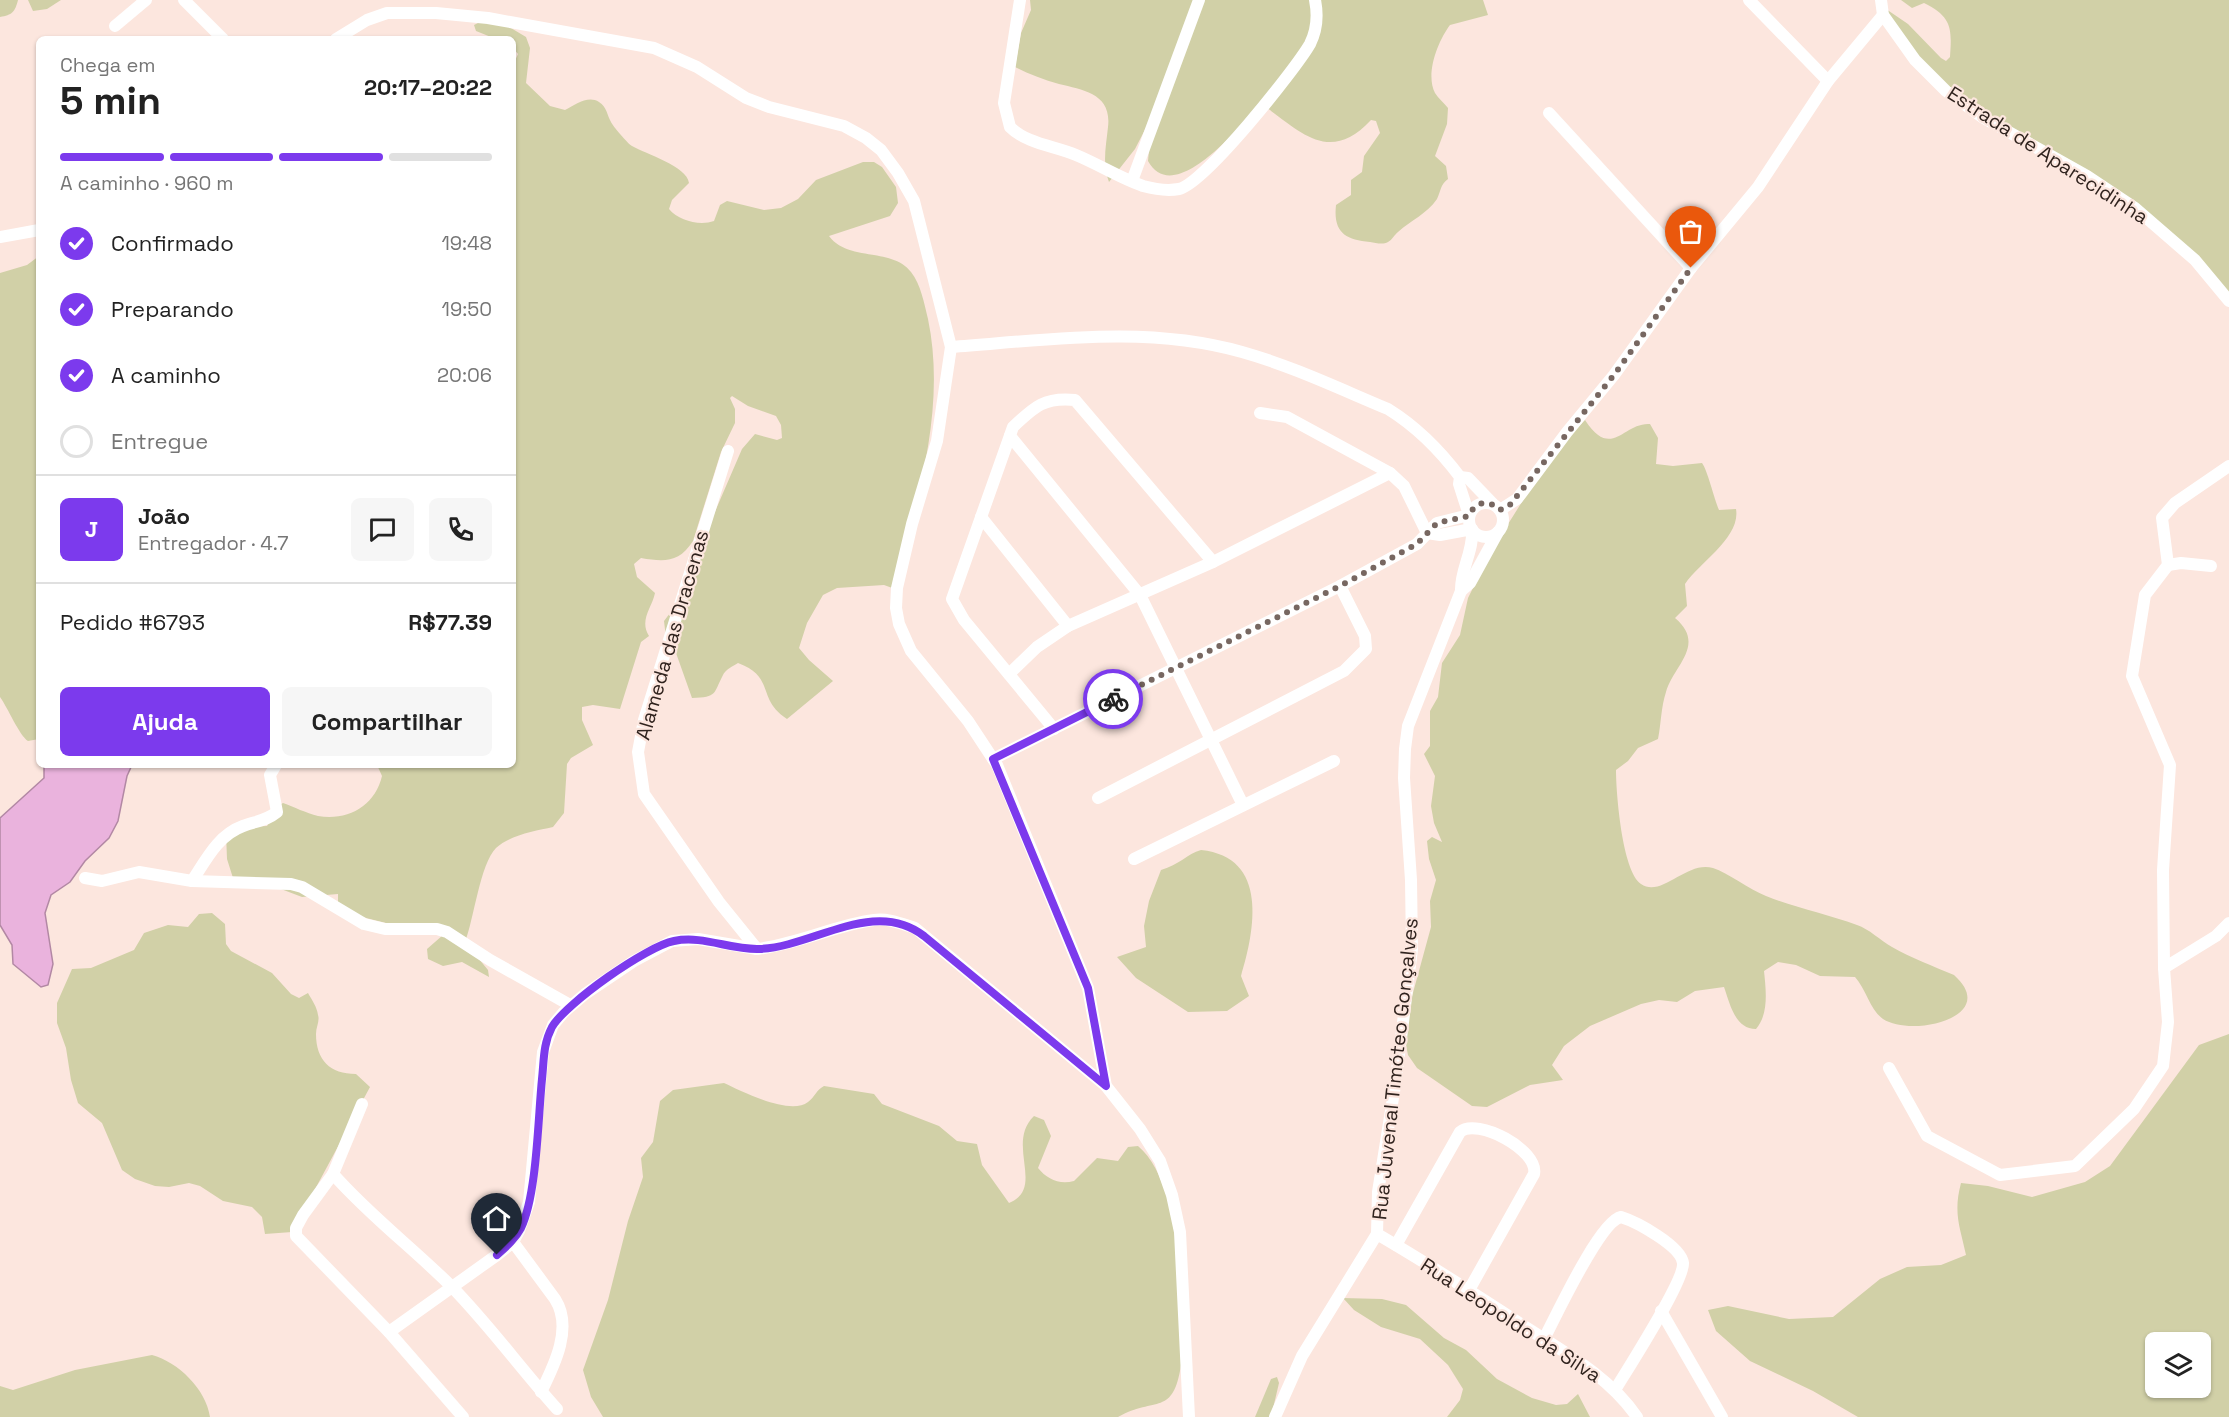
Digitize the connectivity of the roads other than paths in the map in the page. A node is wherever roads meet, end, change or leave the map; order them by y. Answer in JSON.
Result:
{"nodes":[{"id":1,"x":146,"y":0,"type":"edge"},
{"id":2,"x":184,"y":0,"type":"edge"},
{"id":3,"x":1020,"y":0,"type":"edge"},
{"id":4,"x":1199,"y":0,"type":"edge"},
{"id":5,"x":1315,"y":0,"type":"edge"},
{"id":6,"x":1749,"y":0,"type":"edge"},
{"id":7,"x":1880,"y":6,"type":"edge"},
{"id":8,"x":116,"y":26,"type":"dead end"},
{"id":9,"x":220,"y":36,"type":"edge"},
{"id":10,"x":341,"y":36,"type":"edge"},
{"id":11,"x":1828,"y":81,"type":"junction"},
{"id":12,"x":1549,"y":113,"type":"dead end"},
{"id":13,"x":1132,"y":181,"type":"junction"},
{"id":14,"x":36,"y":231,"type":"edge"},
{"id":15,"x":0,"y":237,"type":"edge"},
{"id":16,"x":1691,"y":268,"type":"junction"},
{"id":17,"x":2229,"y":301,"type":"edge"},
{"id":18,"x":951,"y":347,"type":"junction"},
{"id":19,"x":1260,"y":413,"type":"dead end"},
{"id":20,"x":1010,"y":436,"type":"junction"},
{"id":21,"x":728,"y":451,"type":"dead end"},
{"id":22,"x":2228,"y":467,"type":"edge"},
{"id":23,"x":1390,"y":472,"type":"junction"},
{"id":24,"x":1460,"y":477,"type":"junction"},
{"id":25,"x":1497,"y":507,"type":"junction"},
{"id":26,"x":1469,"y":516,"type":"junction"},
{"id":27,"x":981,"y":517,"type":"junction"},
{"id":28,"x":1472,"y":530,"type":"junction"},
{"id":29,"x":1498,"y":532,"type":"junction"},
{"id":30,"x":1427,"y":533,"type":"junction"},
{"id":31,"x":1213,"y":562,"type":"junction"},
{"id":32,"x":2168,"y":565,"type":"junction"},
{"id":33,"x":2211,"y":566,"type":"dead end"},
{"id":34,"x":1340,"y":586,"type":"junction"},
{"id":35,"x":1461,"y":591,"type":"junction"},
{"id":36,"x":1140,"y":595,"type":"junction"},
{"id":37,"x":1068,"y":627,"type":"junction"},
{"id":38,"x":1176,"y":668,"type":"junction"},
{"id":39,"x":1009,"y":674,"type":"junction"},
{"id":40,"x":1054,"y":729,"type":"junction"},
{"id":41,"x":1211,"y":740,"type":"junction"},
{"id":42,"x":993,"y":759,"type":"junction"},
{"id":43,"x":1334,"y":761,"type":"dead end"},
{"id":44,"x":274,"y":768,"type":"edge"},
{"id":45,"x":1098,"y":798,"type":"dead end"},
{"id":46,"x":1244,"y":805,"type":"junction"},
{"id":47,"x":1134,"y":859,"type":"dead end"},
{"id":48,"x":85,"y":878,"type":"dead end"},
{"id":49,"x":192,"y":881,"type":"junction"},
{"id":50,"x":2229,"y":923,"type":"edge"},
{"id":51,"x":757,"y":949,"type":"junction"},
{"id":52,"x":2164,"y":968,"type":"junction"},
{"id":53,"x":570,"y":1005,"type":"junction"},
{"id":54,"x":1889,"y":1068,"type":"dead end"},
{"id":55,"x":1106,"y":1086,"type":"junction"},
{"id":56,"x":362,"y":1104,"type":"dead end"},
{"id":57,"x":333,"y":1174,"type":"junction"},
{"id":58,"x":1377,"y":1234,"type":"junction"},
{"id":59,"x":513,"y":1242,"type":"junction"},
{"id":60,"x":1396,"y":1245,"type":"junction"},
{"id":61,"x":451,"y":1286,"type":"junction"},
{"id":62,"x":1469,"y":1290,"type":"junction"},
{"id":63,"x":1661,"y":1311,"type":"junction"},
{"id":64,"x":389,"y":1332,"type":"junction"},
{"id":65,"x":1544,"y":1339,"type":"junction"},
{"id":66,"x":1615,"y":1390,"type":"junction"},
{"id":67,"x":542,"y":1392,"type":"junction"},
{"id":68,"x":556,"y":1409,"type":"dead end"},
{"id":69,"x":463,"y":1417,"type":"edge"},
{"id":70,"x":1189,"y":1417,"type":"edge"},
{"id":71,"x":1275,"y":1417,"type":"edge"},
{"id":72,"x":1637,"y":1417,"type":"edge"},
{"id":73,"x":1722,"y":1417,"type":"edge"}],
"edges":[{"from":1,"to":8,"type":"street"},
{"from":2,"to":9,"type":"street"},
{"from":3,"to":13,"type":"street"},
{"from":4,"to":13,"type":"street"},
{"from":5,"to":13,"type":"street"},
{"from":6,"to":11,"type":"street"},
{"from":7,"to":11,"type":"street"},
{"from":7,"to":17,"type":"street","name":"Estrada de Aparecidinha"},
{"from":10,"to":18,"type":"street"},
{"from":11,"to":16,"type":"street"},
{"from":12,"to":16,"type":"street"},
{"from":14,"to":15,"type":"street"},
{"from":16,"to":25,"type":"street"},
{"from":18,"to":24,"type":"street"},
{"from":18,"to":42,"type":"street"},
{"from":19,"to":23,"type":"street"},
{"from":20,"to":27,"type":"street"},
{"from":20,"to":31,"type":"street"},
{"from":20,"to":36,"type":"street"},
{"from":21,"to":51,"type":"street","name":"Alameda das Dracenas"},
{"from":22,"to":32,"type":"street"},
{"from":23,"to":30,"type":"street"},
{"from":23,"to":31,"type":"street"},
{"from":24,"to":25,"type":"street"},
{"from":24,"to":26,"type":"street"},
{"from":25,"to":26,"type":"street"},
{"from":25,"to":29,"type":"street"},
{"from":26,"to":28,"type":"street"},
{"from":26,"to":30,"type":"street"},
{"from":27,"to":37,"type":"street"},
{"from":27,"to":39,"type":"street"},
{"from":28,"to":29,"type":"street"},
{"from":28,"to":30,"type":"street"},
{"from":28,"to":35,"type":"street","name":"Rua Juvenal Timóteo Gonçalves"},
{"from":29,"to":35,"type":"street","name":"Rua Juvenal Timóteo Gonçalves"},
{"from":30,"to":34,"type":"street"},
{"from":31,"to":36,"type":"street"},
{"from":32,"to":33,"type":"street"},
{"from":32,"to":52,"type":"street"},
{"from":34,"to":38,"type":"street"},
{"from":34,"to":41,"type":"street"},
{"from":35,"to":58,"type":"street","name":"Rua Juvenal Timóteo Gonçalves"},
{"from":36,"to":37,"type":"street"},
{"from":36,"to":38,"type":"street"},
{"from":37,"to":39,"type":"street"},
{"from":38,"to":40,"type":"street"},
{"from":38,"to":41,"type":"street"},
{"from":39,"to":40,"type":"street"},
{"from":40,"to":42,"type":"street"},
{"from":41,"to":45,"type":"street"},
{"from":41,"to":46,"type":"street"},
{"from":42,"to":55,"type":"street"},
{"from":43,"to":46,"type":"street"},
{"from":44,"to":49,"type":"street"},
{"from":46,"to":47,"type":"street"},
{"from":48,"to":49,"type":"street"},
{"from":49,"to":53,"type":"street"},
{"from":50,"to":52,"type":"street"},
{"from":51,"to":53,"type":"street"},
{"from":51,"to":55,"type":"street"},
{"from":52,"to":54,"type":"street"},
{"from":53,"to":59,"type":"street"},
{"from":55,"to":70,"type":"street"},
{"from":56,"to":57,"type":"street"},
{"from":57,"to":61,"type":"street"},
{"from":57,"to":64,"type":"street"},
{"from":58,"to":60,"type":"street","name":"Rua Leopoldo da Silva"},
{"from":58,"to":71,"type":"street"},
{"from":59,"to":61,"type":"street"},
{"from":59,"to":67,"type":"street"},
{"from":60,"to":62,"type":"street","name":"Rua Leopoldo da Silva"},
{"from":60,"to":62,"type":"street"},
{"from":61,"to":64,"type":"street"},
{"from":61,"to":67,"type":"street"},
{"from":62,"to":65,"type":"street","name":"Rua Leopoldo da Silva"},
{"from":63,"to":65,"type":"street"},
{"from":63,"to":66,"type":"street"},
{"from":63,"to":73,"type":"street"},
{"from":64,"to":69,"type":"street"},
{"from":65,"to":66,"type":"street","name":"Rua Leopoldo da Silva"},
{"from":66,"to":72,"type":"street","name":"Rua Leopoldo da Silva"},
{"from":67,"to":68,"type":"street"}]}
